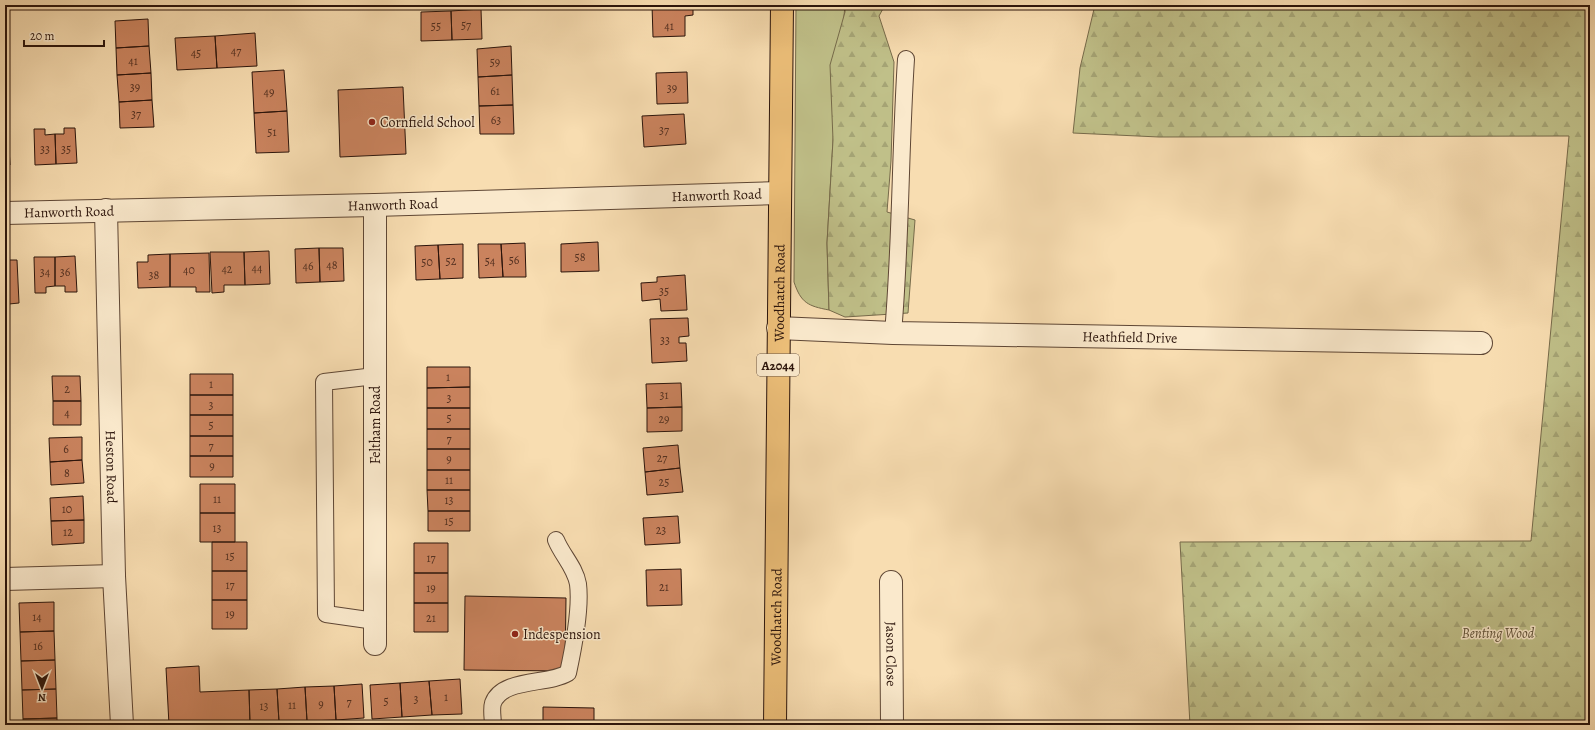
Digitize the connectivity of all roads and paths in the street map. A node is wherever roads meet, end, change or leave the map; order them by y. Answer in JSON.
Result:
{"nodes":[{"id":1,"x":782,"y":5,"type":"edge"},
{"id":2,"x":906,"y":59,"type":"dead end"},
{"id":3,"x":780,"y":193,"type":"junction"},
{"id":4,"x":375,"y":205,"type":"junction"},
{"id":5,"x":106,"y":210,"type":"junction"},
{"id":6,"x":5,"y":213,"type":"edge"},
{"id":7,"x":778,"y":328,"type":"junction"},
{"id":8,"x":893,"y":333,"type":"junction"},
{"id":9,"x":1481,"y":343,"type":"dead end"},
{"id":10,"x":375,"y":376,"type":"junction"},
{"id":11,"x":556,"y":540,"type":"dead end"},
{"id":12,"x":114,"y":576,"type":"junction"},
{"id":13,"x":5,"y":580,"type":"edge"},
{"id":14,"x":891,"y":582,"type":"dead end"},
{"id":15,"x":375,"y":621,"type":"junction"},
{"id":16,"x":375,"y":644,"type":"dead end"},
{"id":17,"x":122,"y":725,"type":"edge"},
{"id":18,"x":493,"y":725,"type":"edge"},
{"id":19,"x":775,"y":725,"type":"edge"},
{"id":20,"x":892,"y":725,"type":"edge"}],
"edges":[{"from":1,"to":3,"type":"main road","name":"Woodhatch Road","number":"A2044"},
{"from":2,"to":8,"type":"lane"},
{"from":3,"to":4,"type":"street","name":"Hanworth Road"},
{"from":3,"to":7,"type":"main road","name":"Woodhatch Road","number":"A2044"},
{"from":4,"to":5,"type":"street","name":"Hanworth Road"},
{"from":4,"to":10,"type":"street","name":"Feltham Road"},
{"from":5,"to":6,"type":"street","name":"Hanworth Road"},
{"from":5,"to":12,"type":"street","name":"Heston Road"},
{"from":7,"to":8,"type":"street","name":"Heathfield Drive"},
{"from":7,"to":19,"type":"main road","name":"Woodhatch Road","number":"A2044"},
{"from":8,"to":9,"type":"street","name":"Heathfield Drive"},
{"from":10,"to":15,"type":"street","name":"Feltham Road"},
{"from":10,"to":15,"type":"lane"},
{"from":11,"to":18,"type":"lane"},
{"from":12,"to":13,"type":"street"},
{"from":12,"to":17,"type":"street","name":"Heston Road"},
{"from":14,"to":20,"type":"street","name":"Jason Close"},
{"from":15,"to":16,"type":"street","name":"Feltham Road"}]}
